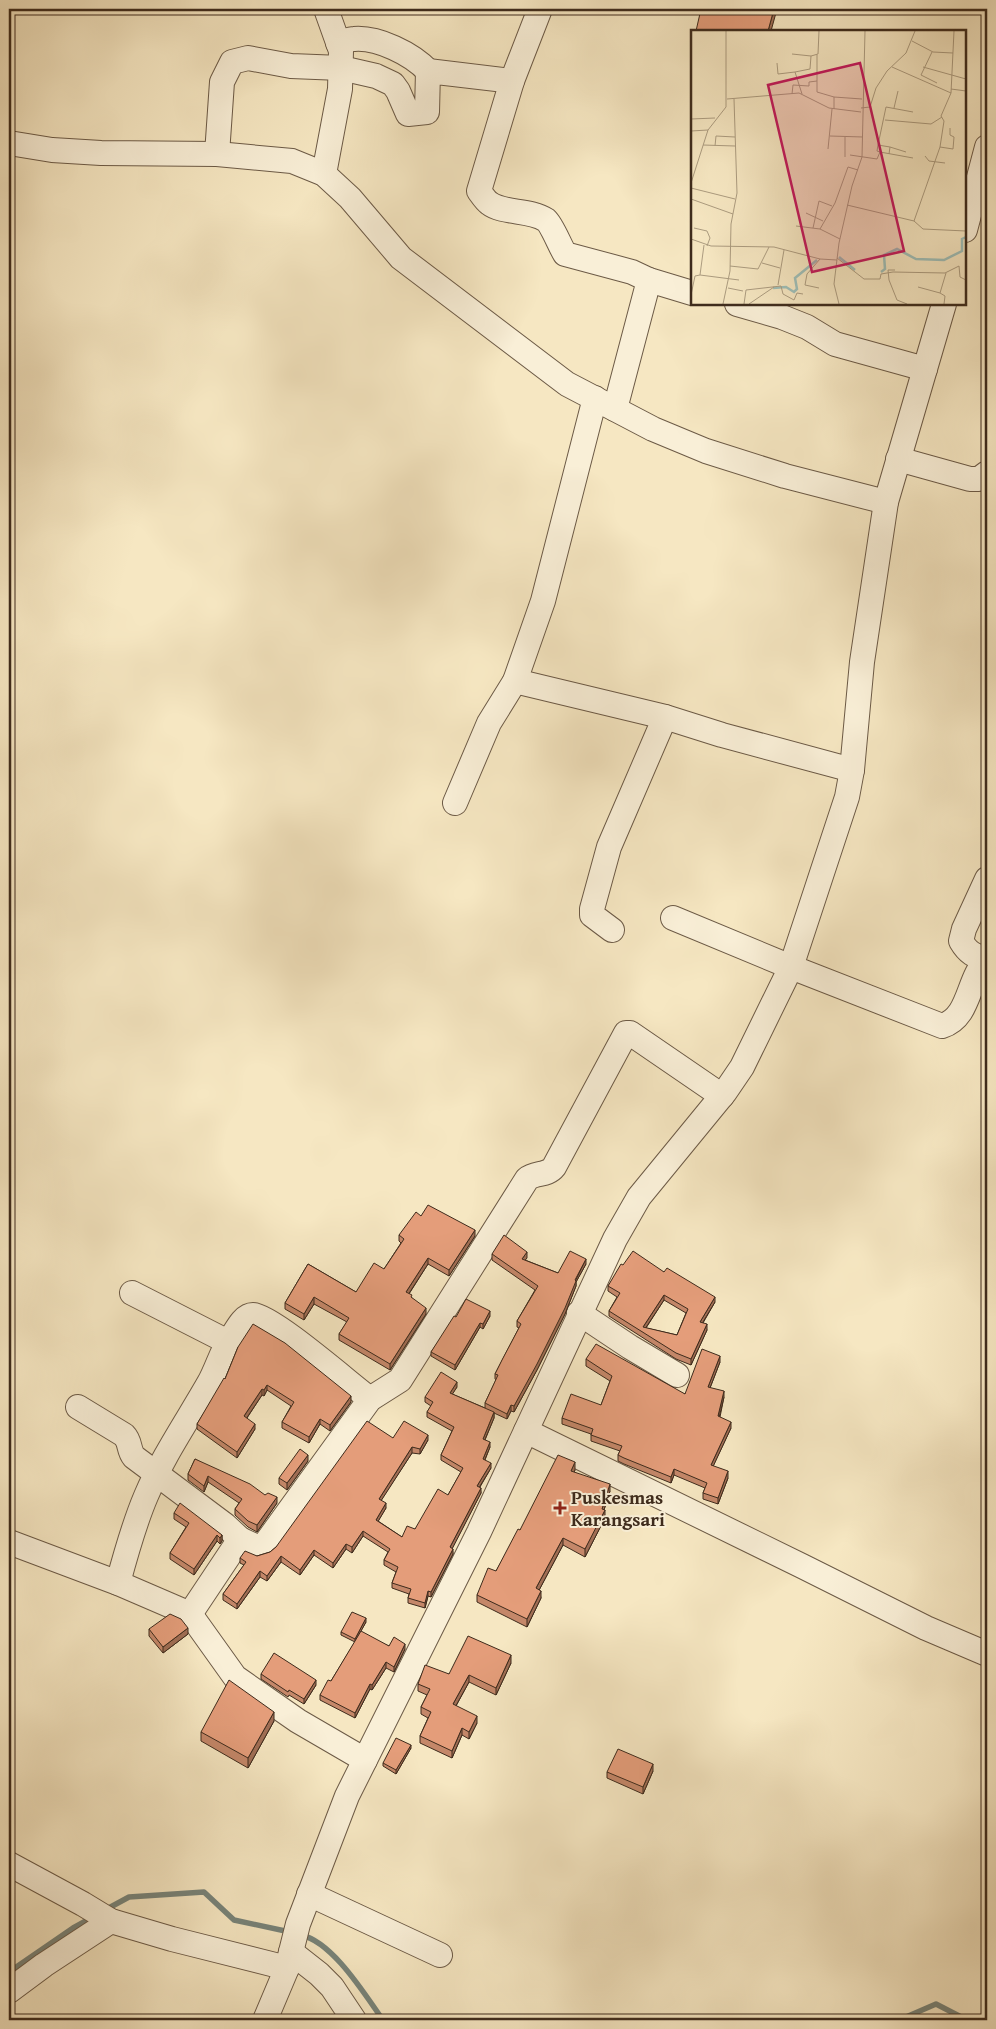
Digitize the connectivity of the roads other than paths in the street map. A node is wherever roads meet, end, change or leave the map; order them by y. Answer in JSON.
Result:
{"nodes":[{"id":1,"x":326,"y":9,"type":"edge"},
{"id":2,"x":540,"y":9,"type":"edge"},
{"id":3,"x":338,"y":43,"type":"junction"},
{"id":4,"x":341,"y":68,"type":"junction"},
{"id":5,"x":428,"y":72,"type":"junction"},
{"id":6,"x":512,"y":81,"type":"junction"},
{"id":7,"x":9,"y":143,"type":"edge"},
{"id":8,"x":987,"y":147,"type":"edge"},
{"id":9,"x":217,"y":154,"type":"junction"},
{"id":10,"x":324,"y":174,"type":"junction"},
{"id":11,"x":966,"y":226,"type":"edge"},
{"id":12,"x":649,"y":280,"type":"junction"},
{"id":13,"x":691,"y":293,"type":"edge"},
{"id":14,"x":740,"y":305,"type":"edge"},
{"id":15,"x":944,"y":305,"type":"edge"},
{"id":16,"x":925,"y":370,"type":"junction"},
{"id":17,"x":605,"y":403,"type":"junction"},
{"id":18,"x":898,"y":459,"type":"junction"},
{"id":19,"x":987,"y":473,"type":"edge"},
{"id":20,"x":886,"y":502,"type":"junction"},
{"id":21,"x":515,"y":681,"type":"junction"},
{"id":22,"x":664,"y":716,"type":"junction"},
{"id":23,"x":852,"y":770,"type":"junction"},
{"id":24,"x":455,"y":803,"type":"dead end"},
{"id":25,"x":987,"y":878,"type":"edge"},
{"id":26,"x":673,"y":918,"type":"dead end"},
{"id":27,"x":612,"y":930,"type":"dead end"},
{"id":28,"x":987,"y":959,"type":"edge"},
{"id":29,"x":791,"y":967,"type":"junction"},
{"id":30,"x":722,"y":1096,"type":"junction"},
{"id":31,"x":132,"y":1293,"type":"dead end"},
{"id":32,"x":580,"y":1313,"type":"junction"},
{"id":33,"x":228,"y":1342,"type":"junction"},
{"id":34,"x":677,"y":1375,"type":"dead end"},
{"id":35,"x":370,"y":1399,"type":"junction"},
{"id":36,"x":78,"y":1407,"type":"dead end"},
{"id":37,"x":526,"y":1431,"type":"junction"},
{"id":38,"x":156,"y":1474,"type":"junction"},
{"id":39,"x":240,"y":1538,"type":"junction"},
{"id":40,"x":9,"y":1542,"type":"edge"},
{"id":41,"x":118,"y":1583,"type":"junction"},
{"id":42,"x":190,"y":1614,"type":"junction"},
{"id":43,"x":987,"y":1654,"type":"edge"},
{"id":44,"x":365,"y":1760,"type":"junction"},
{"id":45,"x":9,"y":1864,"type":"edge"},
{"id":46,"x":309,"y":1894,"type":"junction"},
{"id":47,"x":110,"y":1921,"type":"junction"},
{"id":48,"x":292,"y":1946,"type":"junction"},
{"id":49,"x":440,"y":1955,"type":"dead end"},
{"id":50,"x":9,"y":1992,"type":"edge"},
{"id":51,"x":265,"y":2020,"type":"edge"},
{"id":52,"x":354,"y":2020,"type":"edge"}],
"edges":[{"from":1,"to":3,"type":"street"},
{"from":2,"to":6,"type":"street"},
{"from":3,"to":4,"type":"street"},
{"from":3,"to":5,"type":"street"},
{"from":4,"to":5,"type":"street"},
{"from":4,"to":9,"type":"street"},
{"from":4,"to":10,"type":"street"},
{"from":5,"to":6,"type":"street"},
{"from":6,"to":12,"type":"street"},
{"from":7,"to":9,"type":"street"},
{"from":8,"to":11,"type":"street"},
{"from":9,"to":10,"type":"street"},
{"from":10,"to":17,"type":"street"},
{"from":12,"to":13,"type":"street"},
{"from":12,"to":17,"type":"street"},
{"from":14,"to":16,"type":"street"},
{"from":15,"to":16,"type":"street"},
{"from":16,"to":18,"type":"street"},
{"from":17,"to":20,"type":"street"},
{"from":17,"to":21,"type":"street"},
{"from":18,"to":19,"type":"street"},
{"from":18,"to":20,"type":"street"},
{"from":20,"to":23,"type":"street"},
{"from":21,"to":22,"type":"street"},
{"from":21,"to":24,"type":"street"},
{"from":22,"to":23,"type":"street"},
{"from":22,"to":27,"type":"street"},
{"from":23,"to":29,"type":"street"},
{"from":25,"to":28,"type":"street"},
{"from":26,"to":29,"type":"street"},
{"from":28,"to":29,"type":"street"},
{"from":29,"to":30,"type":"street"},
{"from":30,"to":32,"type":"street"},
{"from":30,"to":35,"type":"street"},
{"from":31,"to":33,"type":"street"},
{"from":32,"to":34,"type":"street"},
{"from":32,"to":37,"type":"street"},
{"from":33,"to":35,"type":"street"},
{"from":33,"to":38,"type":"street"},
{"from":35,"to":39,"type":"street"},
{"from":36,"to":38,"type":"street"},
{"from":37,"to":43,"type":"street"},
{"from":37,"to":44,"type":"street"},
{"from":38,"to":39,"type":"street"},
{"from":38,"to":41,"type":"street"},
{"from":39,"to":42,"type":"street"},
{"from":40,"to":41,"type":"street"},
{"from":41,"to":42,"type":"street"},
{"from":42,"to":44,"type":"street"},
{"from":44,"to":46,"type":"street"},
{"from":45,"to":47,"type":"street"},
{"from":46,"to":48,"type":"street"},
{"from":46,"to":49,"type":"street"},
{"from":47,"to":48,"type":"street"},
{"from":47,"to":50,"type":"street"},
{"from":48,"to":51,"type":"street"},
{"from":48,"to":52,"type":"street"}]}
